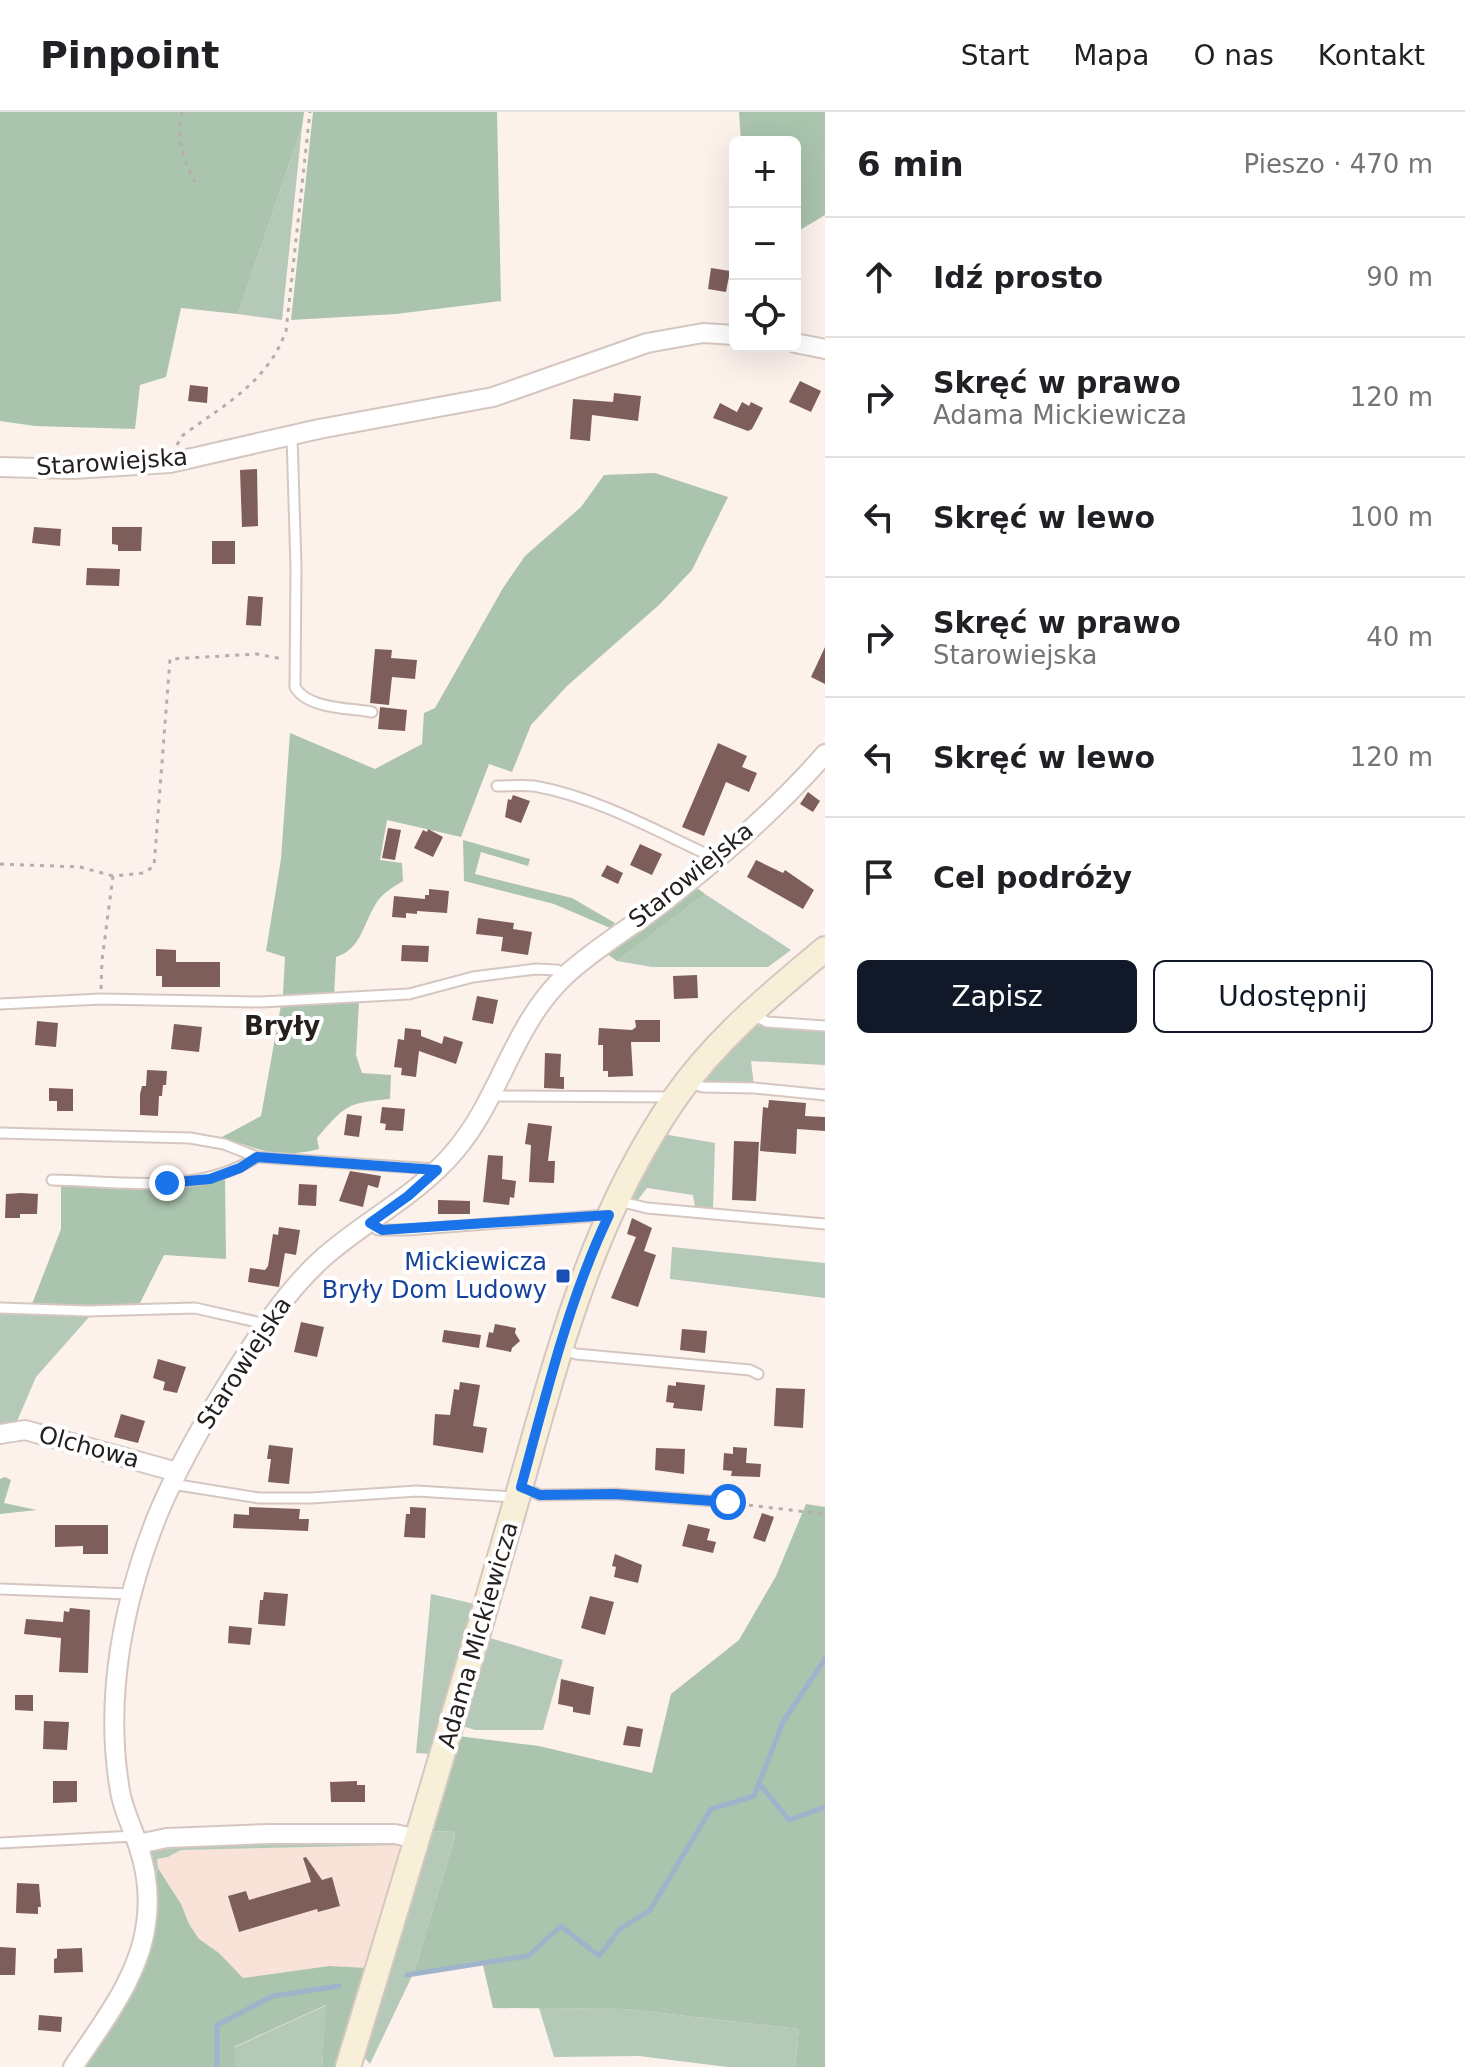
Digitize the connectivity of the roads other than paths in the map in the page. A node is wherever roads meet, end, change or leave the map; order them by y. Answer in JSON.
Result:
{"nodes":[{"id":1,"x":729,"y":335,"type":"edge"},
{"id":2,"x":801,"y":344,"type":"edge"},
{"id":3,"x":825,"y":349,"type":"edge"},
{"id":4,"x":292,"y":436,"type":"junction"},
{"id":5,"x":0,"y":467,"type":"edge"},
{"id":6,"x":372,"y":712,"type":"dead end"},
{"id":7,"x":825,"y":754,"type":"edge"},
{"id":8,"x":497,"y":786,"type":"dead end"},
{"id":9,"x":715,"y":858,"type":"junction"},
{"id":10,"x":825,"y":949,"type":"edge"},
{"id":11,"x":566,"y":975,"type":"junction"},
{"id":12,"x":0,"y":1004,"type":"edge"},
{"id":13,"x":751,"y":1013,"type":"junction"},
{"id":14,"x":825,"y":1026,"type":"edge"},
{"id":15,"x":681,"y":1090,"type":"junction"},
{"id":16,"x":825,"y":1095,"type":"edge"},
{"id":17,"x":492,"y":1096,"type":"junction"},
{"id":18,"x":0,"y":1133,"type":"edge"},
{"id":19,"x":257,"y":1157,"type":"junction"},
{"id":20,"x":437,"y":1170,"type":"junction"},
{"id":21,"x":52,"y":1180,"type":"dead end"},
{"id":22,"x":613,"y":1208,"type":"junction"},
{"id":23,"x":370,"y":1223,"type":"junction"},
{"id":24,"x":825,"y":1224,"type":"edge"},
{"id":25,"x":0,"y":1308,"type":"edge"},
{"id":26,"x":266,"y":1324,"type":"junction"},
{"id":27,"x":559,"y":1348,"type":"junction"},
{"id":28,"x":758,"y":1374,"type":"dead end"},
{"id":29,"x":0,"y":1434,"type":"edge"},
{"id":30,"x":174,"y":1478,"type":"junction"},
{"id":31,"x":519,"y":1492,"type":"junction"},
{"id":32,"x":728,"y":1502,"type":"road end"},
{"id":33,"x":0,"y":1589,"type":"edge"},
{"id":34,"x":130,"y":1594,"type":"junction"},
{"id":35,"x":418,"y":1839,"type":"junction"},
{"id":36,"x":136,"y":1840,"type":"junction"},
{"id":37,"x":0,"y":1843,"type":"edge"},
{"id":38,"x":73,"y":2067,"type":"edge"},
{"id":39,"x":348,"y":2067,"type":"edge"}],
"edges":[{"from":1,"to":4,"type":"street","name":"Starowiejska"},
{"from":2,"to":3,"type":"street"},
{"from":4,"to":5,"type":"street","name":"Starowiejska"},
{"from":4,"to":6,"type":"lane"},
{"from":7,"to":9,"type":"street","name":"Starowiejska"},
{"from":8,"to":9,"type":"lane"},
{"from":9,"to":11,"type":"street","name":"Starowiejska"},
{"from":10,"to":13,"type":"street","name":"Adama Mickiewicza"},
{"from":11,"to":12,"type":"lane"},
{"from":11,"to":17,"type":"street","name":"Starowiejska"},
{"from":13,"to":14,"type":"lane"},
{"from":13,"to":15,"type":"street","name":"Adama Mickiewicza"},
{"from":15,"to":16,"type":"lane"},
{"from":15,"to":17,"type":"lane"},
{"from":15,"to":22,"type":"street","name":"Adama Mickiewicza"},
{"from":17,"to":20,"type":"street","name":"Starowiejska"},
{"from":18,"to":19,"type":"lane"},
{"from":19,"to":20,"type":"lane"},
{"from":19,"to":21,"type":"lane"},
{"from":20,"to":23,"type":"street","name":"Starowiejska"},
{"from":22,"to":23,"type":"lane"},
{"from":22,"to":24,"type":"lane"},
{"from":22,"to":27,"type":"street","name":"Adama Mickiewicza"},
{"from":23,"to":26,"type":"street","name":"Starowiejska"},
{"from":25,"to":26,"type":"lane"},
{"from":26,"to":30,"type":"street","name":"Starowiejska"},
{"from":27,"to":28,"type":"lane"},
{"from":27,"to":31,"type":"street","name":"Adama Mickiewicza"},
{"from":29,"to":30,"type":"street","name":"Olchowa"},
{"from":30,"to":31,"type":"lane"},
{"from":30,"to":34,"type":"street","name":"Starowiejska"},
{"from":31,"to":32,"type":"lane"},
{"from":31,"to":35,"type":"street","name":"Adama Mickiewicza"},
{"from":33,"to":34,"type":"lane"},
{"from":34,"to":36,"type":"street","name":"Starowiejska"},
{"from":35,"to":36,"type":"street"},
{"from":35,"to":39,"type":"street","name":"Adama Mickiewicza"},
{"from":36,"to":37,"type":"lane"},
{"from":36,"to":38,"type":"street","name":"Starowiejska"}]}
